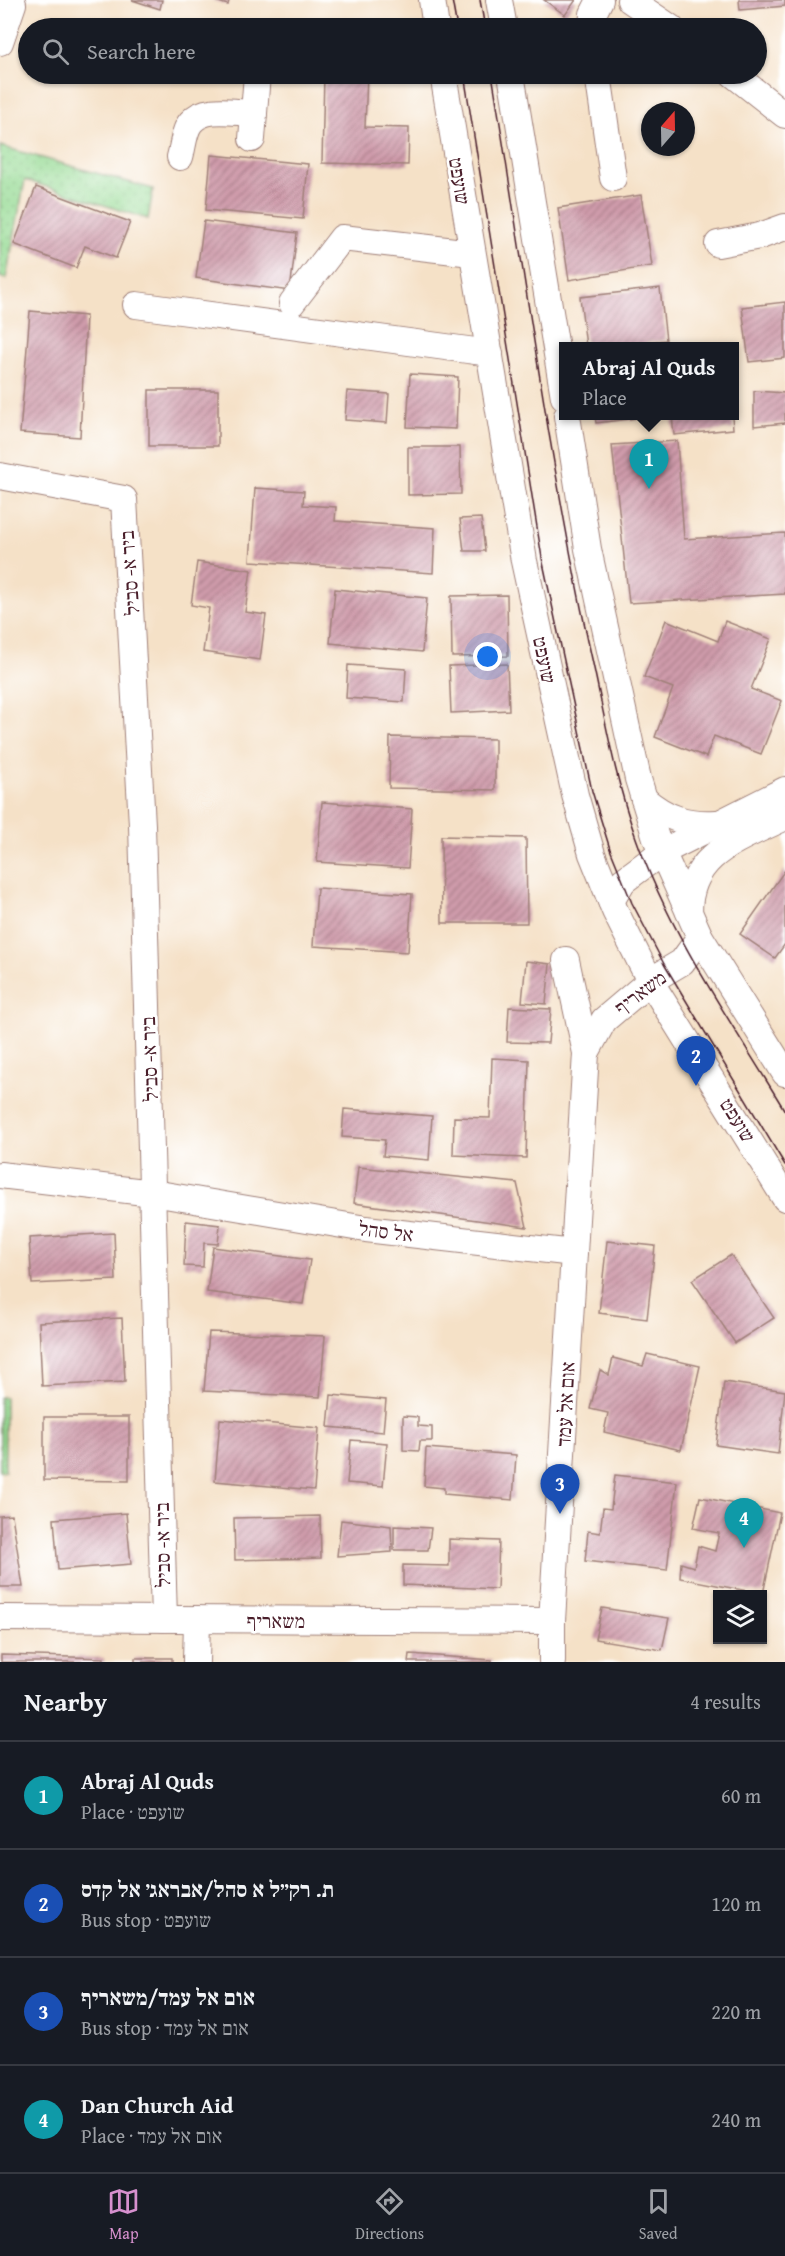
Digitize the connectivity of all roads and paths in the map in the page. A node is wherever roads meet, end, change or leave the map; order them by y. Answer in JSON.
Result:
{"nodes":[{"id":1,"x":432,"y":0,"type":"edge"},
{"id":2,"x":499,"y":0,"type":"edge"},
{"id":3,"x":600,"y":0,"type":"edge"},
{"id":4,"x":630,"y":0,"type":"edge"},
{"id":5,"x":12,"y":2,"type":"edge"},
{"id":6,"x":435,"y":18,"type":"edge"},
{"id":7,"x":502,"y":18,"type":"edge"},
{"id":8,"x":593,"y":18,"type":"edge"},
{"id":9,"x":656,"y":18,"type":"edge"},
{"id":10,"x":0,"y":42,"type":"edge"},
{"id":11,"x":256,"y":84,"type":"edge"},
{"id":12,"x":445,"y":84,"type":"edge"},
{"id":13,"x":513,"y":84,"type":"edge"},
{"id":14,"x":599,"y":84,"type":"edge"},
{"id":15,"x":746,"y":84,"type":"edge"},
{"id":16,"x":254,"y":113,"type":"junction"},
{"id":17,"x":785,"y":115,"type":"edge"},
{"id":18,"x":252,"y":139,"type":"dead end"},
{"id":19,"x":180,"y":157,"type":"dead end"},
{"id":20,"x":613,"y":178,"type":"dead end"},
{"id":21,"x":785,"y":226,"type":"edge"},
{"id":22,"x":718,"y":244,"type":"dead end"},
{"id":23,"x":472,"y":253,"type":"junction"},
{"id":24,"x":292,"y":303,"type":"dead end"},
{"id":25,"x":136,"y":305,"type":"dead end"},
{"id":26,"x":490,"y":354,"type":"junction"},
{"id":27,"x":559,"y":367,"type":"edge"},
{"id":28,"x":568,"y":420,"type":"edge"},
{"id":29,"x":0,"y":476,"type":"edge"},
{"id":30,"x":785,"y":790,"type":"edge"},
{"id":31,"x":644,"y":799,"type":"junction"},
{"id":32,"x":785,"y":817,"type":"edge"},
{"id":33,"x":721,"y":822,"type":"junction"},
{"id":34,"x":662,"y":852,"type":"junction"},
{"id":35,"x":611,"y":901,"type":"junction"},
{"id":36,"x":688,"y":912,"type":"junction"},
{"id":37,"x":700,"y":937,"type":"junction"},
{"id":38,"x":566,"y":960,"type":"dead end"},
{"id":39,"x":650,"y":981,"type":"junction"},
{"id":40,"x":586,"y":1053,"type":"junction"},
{"id":41,"x":785,"y":1073,"type":"edge"},
{"id":42,"x":0,"y":1175,"type":"edge"},
{"id":43,"x":153,"y":1193,"type":"junction"},
{"id":44,"x":785,"y":1197,"type":"edge"},
{"id":45,"x":574,"y":1253,"type":"junction"},
{"id":46,"x":0,"y":1618,"type":"edge"},
{"id":47,"x":164,"y":1619,"type":"junction"},
{"id":48,"x":197,"y":1619,"type":"junction"},
{"id":49,"x":552,"y":1621,"type":"junction"},
{"id":50,"x":196,"y":1662,"type":"edge"},
{"id":51,"x":552,"y":1662,"type":"edge"}],
"edges":[{"from":1,"to":6,"type":"street"},
{"from":2,"to":7,"type":"street"},
{"from":3,"to":8,"type":"street"},
{"from":4,"to":9,"type":"street"},
{"from":5,"to":10,"type":"street"},
{"from":11,"to":16,"type":"street"},
{"from":12,"to":23,"type":"street","name":"שועפט"},
{"from":13,"to":27,"type":"street"},
{"from":14,"to":20,"type":"street"},
{"from":15,"to":17,"type":"street"},
{"from":16,"to":18,"type":"street"},
{"from":16,"to":19,"type":"street"},
{"from":21,"to":22,"type":"street"},
{"from":23,"to":24,"type":"street"},
{"from":23,"to":26,"type":"street","name":"שועפט"},
{"from":25,"to":26,"type":"street"},
{"from":26,"to":35,"type":"street","name":"שועפט"},
{"from":28,"to":31,"type":"street"},
{"from":29,"to":43,"type":"street","name":"ביר א- סביל"},
{"from":30,"to":33,"type":"street"},
{"from":31,"to":33,"type":"street"},
{"from":31,"to":34,"type":"street"},
{"from":32,"to":36,"type":"street"},
{"from":33,"to":34,"type":"street"},
{"from":34,"to":35,"type":"street"},
{"from":34,"to":36,"type":"street"},
{"from":35,"to":39,"type":"street","name":"שועפט"},
{"from":36,"to":37,"type":"street"},
{"from":37,"to":39,"type":"street","name":"משאריף"},
{"from":37,"to":41,"type":"street"},
{"from":38,"to":40,"type":"street"},
{"from":39,"to":40,"type":"street","name":"משאריף"},
{"from":39,"to":44,"type":"street","name":"שועפט"},
{"from":40,"to":45,"type":"street"},
{"from":42,"to":43,"type":"street","name":"אל סהל"},
{"from":43,"to":45,"type":"street","name":"אל סהל"},
{"from":43,"to":47,"type":"street","name":"ביר א- סביל"},
{"from":45,"to":49,"type":"street","name":"אום אל עמד"},
{"from":46,"to":47,"type":"street","name":"משאריף"},
{"from":47,"to":48,"type":"street","name":"משאריף"},
{"from":48,"to":49,"type":"street","name":"משאריף"},
{"from":48,"to":50,"type":"street"},
{"from":49,"to":51,"type":"street","name":"אום אל עמד"}]}
